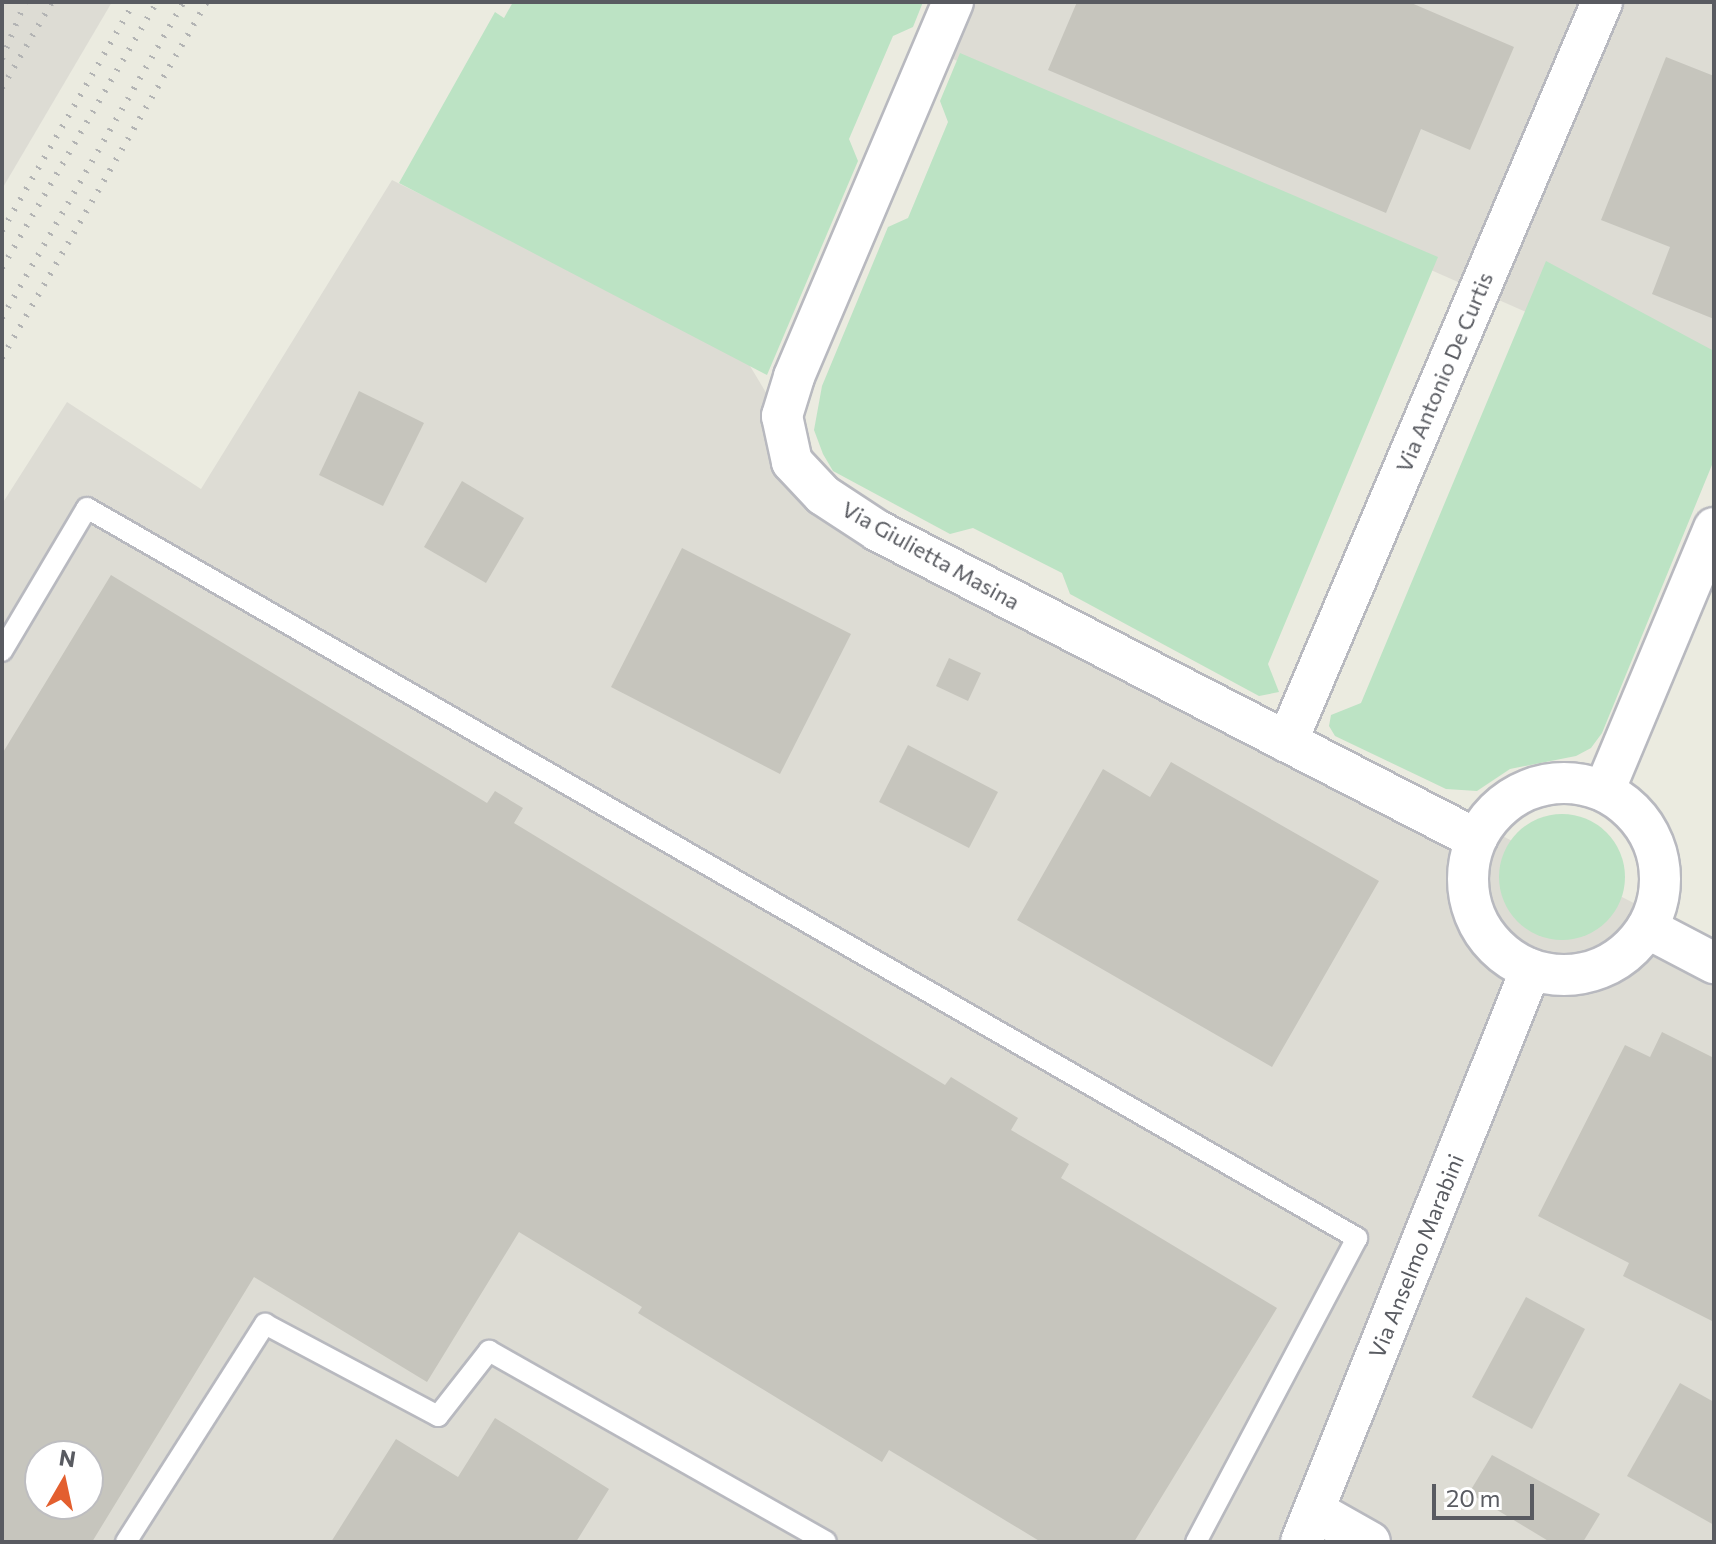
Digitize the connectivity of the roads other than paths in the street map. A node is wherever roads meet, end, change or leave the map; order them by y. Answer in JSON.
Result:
{"nodes":[{"id":1,"x":953,"y":2,"type":"edge"},
{"id":2,"x":1602,"y":2,"type":"edge"},
{"id":3,"x":1714,"y":528,"type":"edge"},
{"id":4,"x":2,"y":651,"type":"edge"},
{"id":5,"x":1287,"y":742,"type":"junction"},
{"id":6,"x":1604,"y":791,"type":"junction"},
{"id":7,"x":1476,"y":839,"type":"junction"},
{"id":8,"x":1647,"y":928,"type":"junction"},
{"id":9,"x":1714,"y":963,"type":"edge"},
{"id":10,"x":1531,"y":969,"type":"junction"},
{"id":11,"x":1308,"y":1526,"type":"edge"},
{"id":12,"x":126,"y":1542,"type":"edge"},
{"id":13,"x":826,"y":1542,"type":"edge"},
{"id":14,"x":1196,"y":1542,"type":"edge"},
{"id":15,"x":1370,"y":1542,"type":"edge"}],
"edges":[{"from":1,"to":5,"type":"street","name":"Via Giulietta Masina"},
{"from":2,"to":5,"type":"street","name":"Via Antonio De Curtis"},
{"from":3,"to":6,"type":"street"},
{"from":4,"to":14,"type":"lane"},
{"from":5,"to":7,"type":"street","name":"Via Giulietta Masina"},
{"from":6,"to":7,"type":"street"},
{"from":6,"to":8,"type":"street"},
{"from":7,"to":10,"type":"street"},
{"from":8,"to":9,"type":"street"},
{"from":8,"to":10,"type":"street"},
{"from":10,"to":11,"type":"street","name":"Via Anselmo Marabini"},
{"from":11,"to":15,"type":"street"},
{"from":12,"to":13,"type":"lane"}]}
